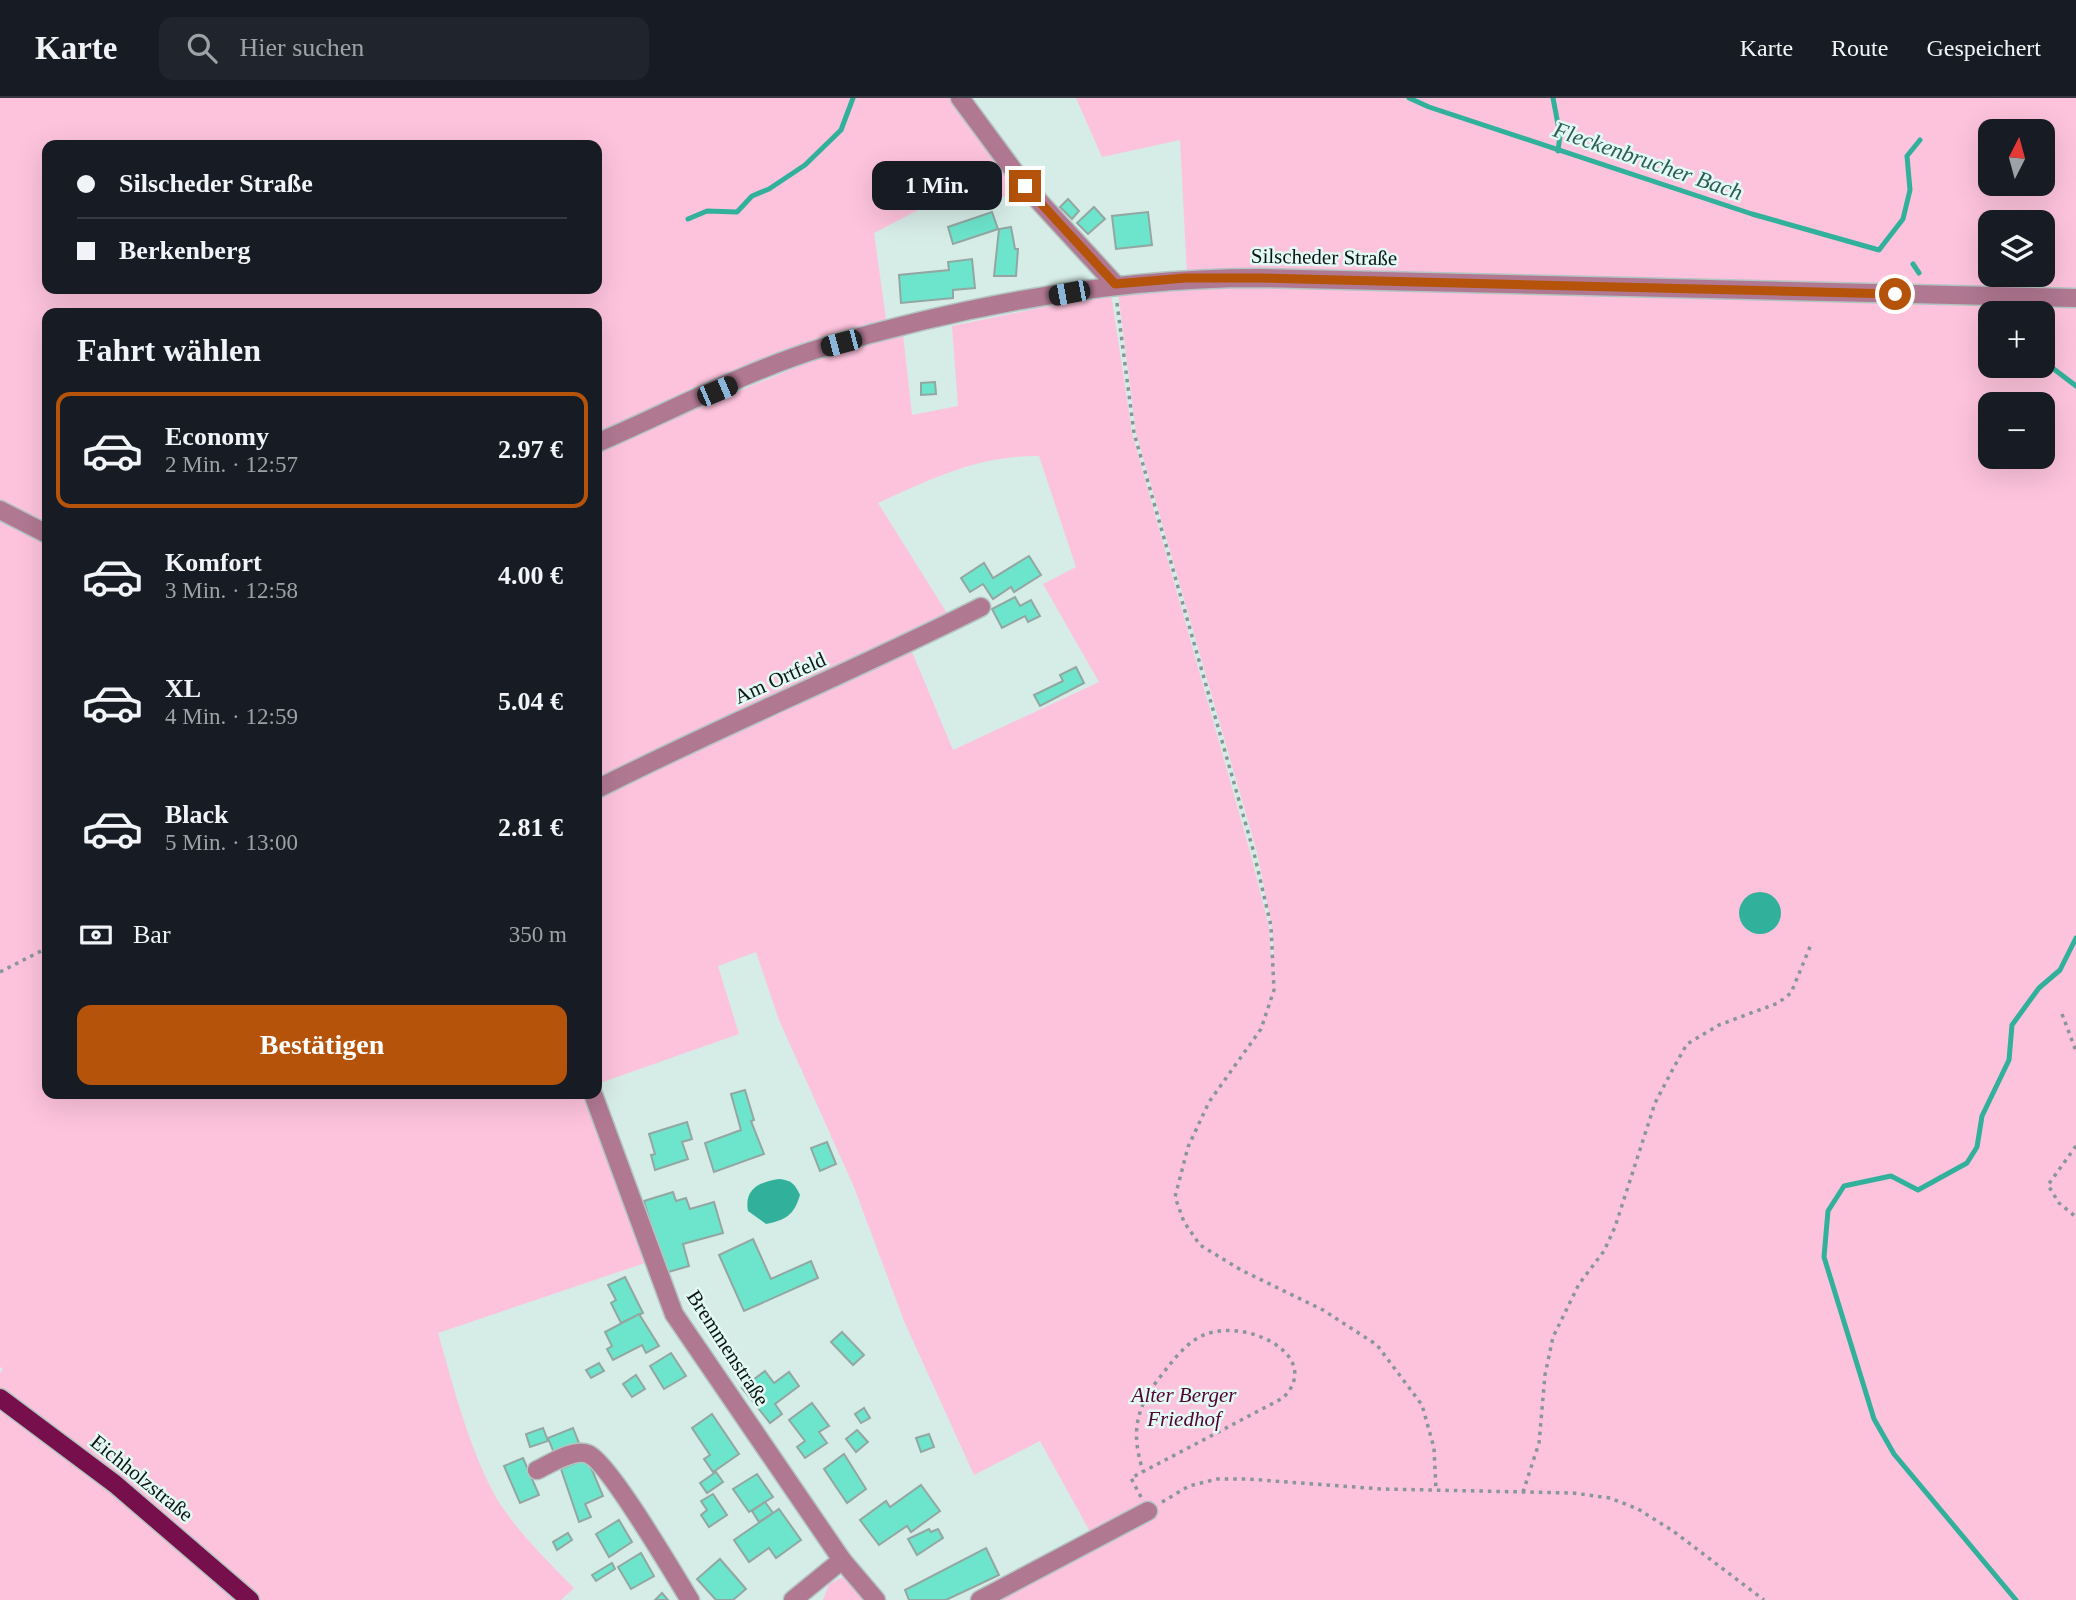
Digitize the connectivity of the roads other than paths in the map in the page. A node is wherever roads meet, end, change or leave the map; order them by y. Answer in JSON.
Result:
{"nodes":[{"id":1,"x":960,"y":98,"type":"edge"},
{"id":2,"x":1115,"y":284,"type":"junction"},
{"id":3,"x":2076,"y":298,"type":"edge"},
{"id":4,"x":602,"y":441,"type":"edge"},
{"id":5,"x":0,"y":510,"type":"edge"},
{"id":6,"x":42,"y":531,"type":"edge"},
{"id":7,"x":981,"y":607,"type":"dead end"},
{"id":8,"x":602,"y":786,"type":"edge"},
{"id":9,"x":595,"y":1099,"type":"edge"},
{"id":10,"x":0,"y":1398,"type":"edge"},
{"id":11,"x":537,"y":1470,"type":"dead end"},
{"id":12,"x":1148,"y":1510,"type":"road end"},
{"id":13,"x":842,"y":1560,"type":"junction"},
{"id":14,"x":815,"y":1581,"type":"junction"},
{"id":15,"x":250,"y":1600,"type":"edge"},
{"id":16,"x":691,"y":1600,"type":"edge"},
{"id":17,"x":793,"y":1600,"type":"edge"},
{"id":18,"x":812,"y":1600,"type":"edge"},
{"id":19,"x":876,"y":1600,"type":"edge"},
{"id":20,"x":980,"y":1600,"type":"edge"}],
"edges":[{"from":1,"to":2,"type":"street"},
{"from":2,"to":3,"type":"street","name":"Silscheder Straße"},
{"from":2,"to":4,"type":"street","name":"Silscheder Straße"},
{"from":5,"to":6,"type":"street"},
{"from":7,"to":8,"type":"street","name":"Am Ortfeld"},
{"from":9,"to":13,"type":"street","name":"Bremmenstraße"},
{"from":10,"to":15,"type":"main road","name":"Eichholzstraße"},
{"from":11,"to":16,"type":"street"},
{"from":12,"to":20,"type":"street"},
{"from":13,"to":14,"type":"street"},
{"from":13,"to":19,"type":"street","name":"Bremmenstraße"},
{"from":14,"to":17,"type":"street"},
{"from":14,"to":18,"type":"street"}]}
